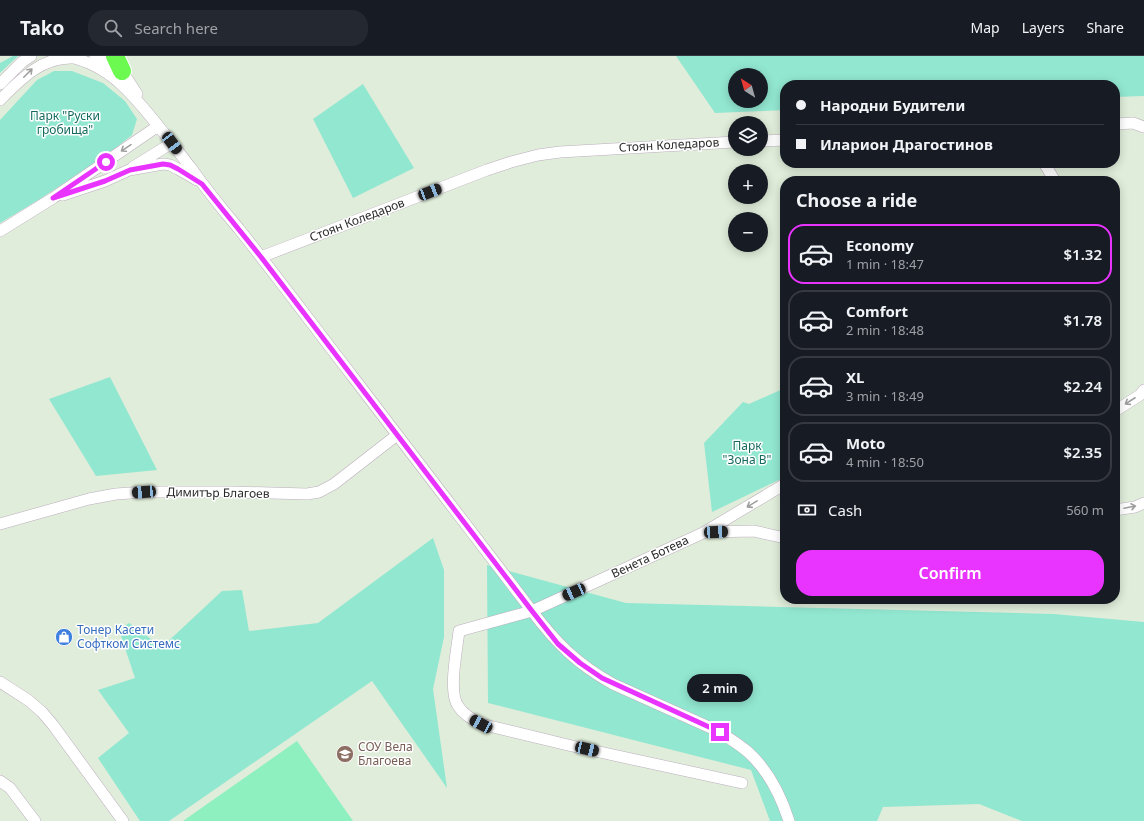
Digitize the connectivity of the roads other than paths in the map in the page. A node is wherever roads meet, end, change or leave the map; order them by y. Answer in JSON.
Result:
{"nodes":[{"id":1,"x":31,"y":56,"type":"edge"},
{"id":2,"x":95,"y":56,"type":"edge"},
{"id":3,"x":119,"y":64,"type":"edge"},
{"id":4,"x":0,"y":84,"type":"edge"},
{"id":5,"x":0,"y":100,"type":"edge"},
{"id":6,"x":1120,"y":124,"type":"edge"},
{"id":7,"x":158,"y":126,"type":"junction"},
{"id":8,"x":1144,"y":127,"type":"edge"},
{"id":9,"x":780,"y":140,"type":"edge"},
{"id":10,"x":768,"y":141,"type":"edge"},
{"id":11,"x":728,"y":142,"type":"edge"},
{"id":12,"x":172,"y":143,"type":"junction"},
{"id":13,"x":130,"y":170,"type":"junction"},
{"id":14,"x":202,"y":184,"type":"junction"},
{"id":15,"x":53,"y":198,"type":"junction"},
{"id":16,"x":0,"y":231,"type":"edge"},
{"id":17,"x":261,"y":257,"type":"junction"},
{"id":18,"x":1144,"y":390,"type":"edge"},
{"id":19,"x":1120,"y":408,"type":"edge"},
{"id":20,"x":397,"y":434,"type":"junction"},
{"id":21,"x":780,"y":487,"type":"edge"},
{"id":22,"x":1144,"y":503,"type":"edge"},
{"id":23,"x":1120,"y":509,"type":"edge"},
{"id":24,"x":0,"y":524,"type":"edge"},
{"id":25,"x":703,"y":533,"type":"junction"},
{"id":26,"x":780,"y":537,"type":"edge"},
{"id":27,"x":532,"y":611,"type":"junction"},
{"id":28,"x":0,"y":682,"type":"edge"},
{"id":29,"x":0,"y":781,"type":"edge"},
{"id":30,"x":742,"y":783,"type":"dead end"},
{"id":31,"x":34,"y":821,"type":"edge"},
{"id":32,"x":123,"y":821,"type":"edge"},
{"id":33,"x":789,"y":821,"type":"edge"}],
"edges":[{"from":1,"to":4,"type":"street"},
{"from":2,"to":3,"type":"street"},
{"from":3,"to":7,"type":"street"},
{"from":5,"to":7,"type":"street","one_way":true},
{"from":6,"to":8,"type":"street"},
{"from":7,"to":12,"type":"street"},
{"from":7,"to":15,"type":"street","one_way":true},
{"from":9,"to":10,"type":"street"},
{"from":11,"to":17,"type":"street","name":"Стоян Коледаров"},
{"from":12,"to":13,"type":"street"},
{"from":12,"to":14,"type":"street"},
{"from":13,"to":14,"type":"street"},
{"from":13,"to":15,"type":"street"},
{"from":14,"to":17,"type":"street"},
{"from":15,"to":16,"type":"street"},
{"from":17,"to":20,"type":"street"},
{"from":18,"to":19,"type":"street","one_way":true},
{"from":20,"to":24,"type":"street","name":"Димитър Благоев"},
{"from":20,"to":27,"type":"street"},
{"from":21,"to":25,"type":"street","name":"Венета Ботева","one_way":true},
{"from":23,"to":22,"type":"street","one_way":true},
{"from":25,"to":26,"type":"street"},
{"from":25,"to":27,"type":"street","name":"Венета Ботева"},
{"from":27,"to":30,"type":"street","name":"Венета Ботева"},
{"from":27,"to":33,"type":"street"},
{"from":28,"to":32,"type":"street"},
{"from":29,"to":31,"type":"street"}]}
